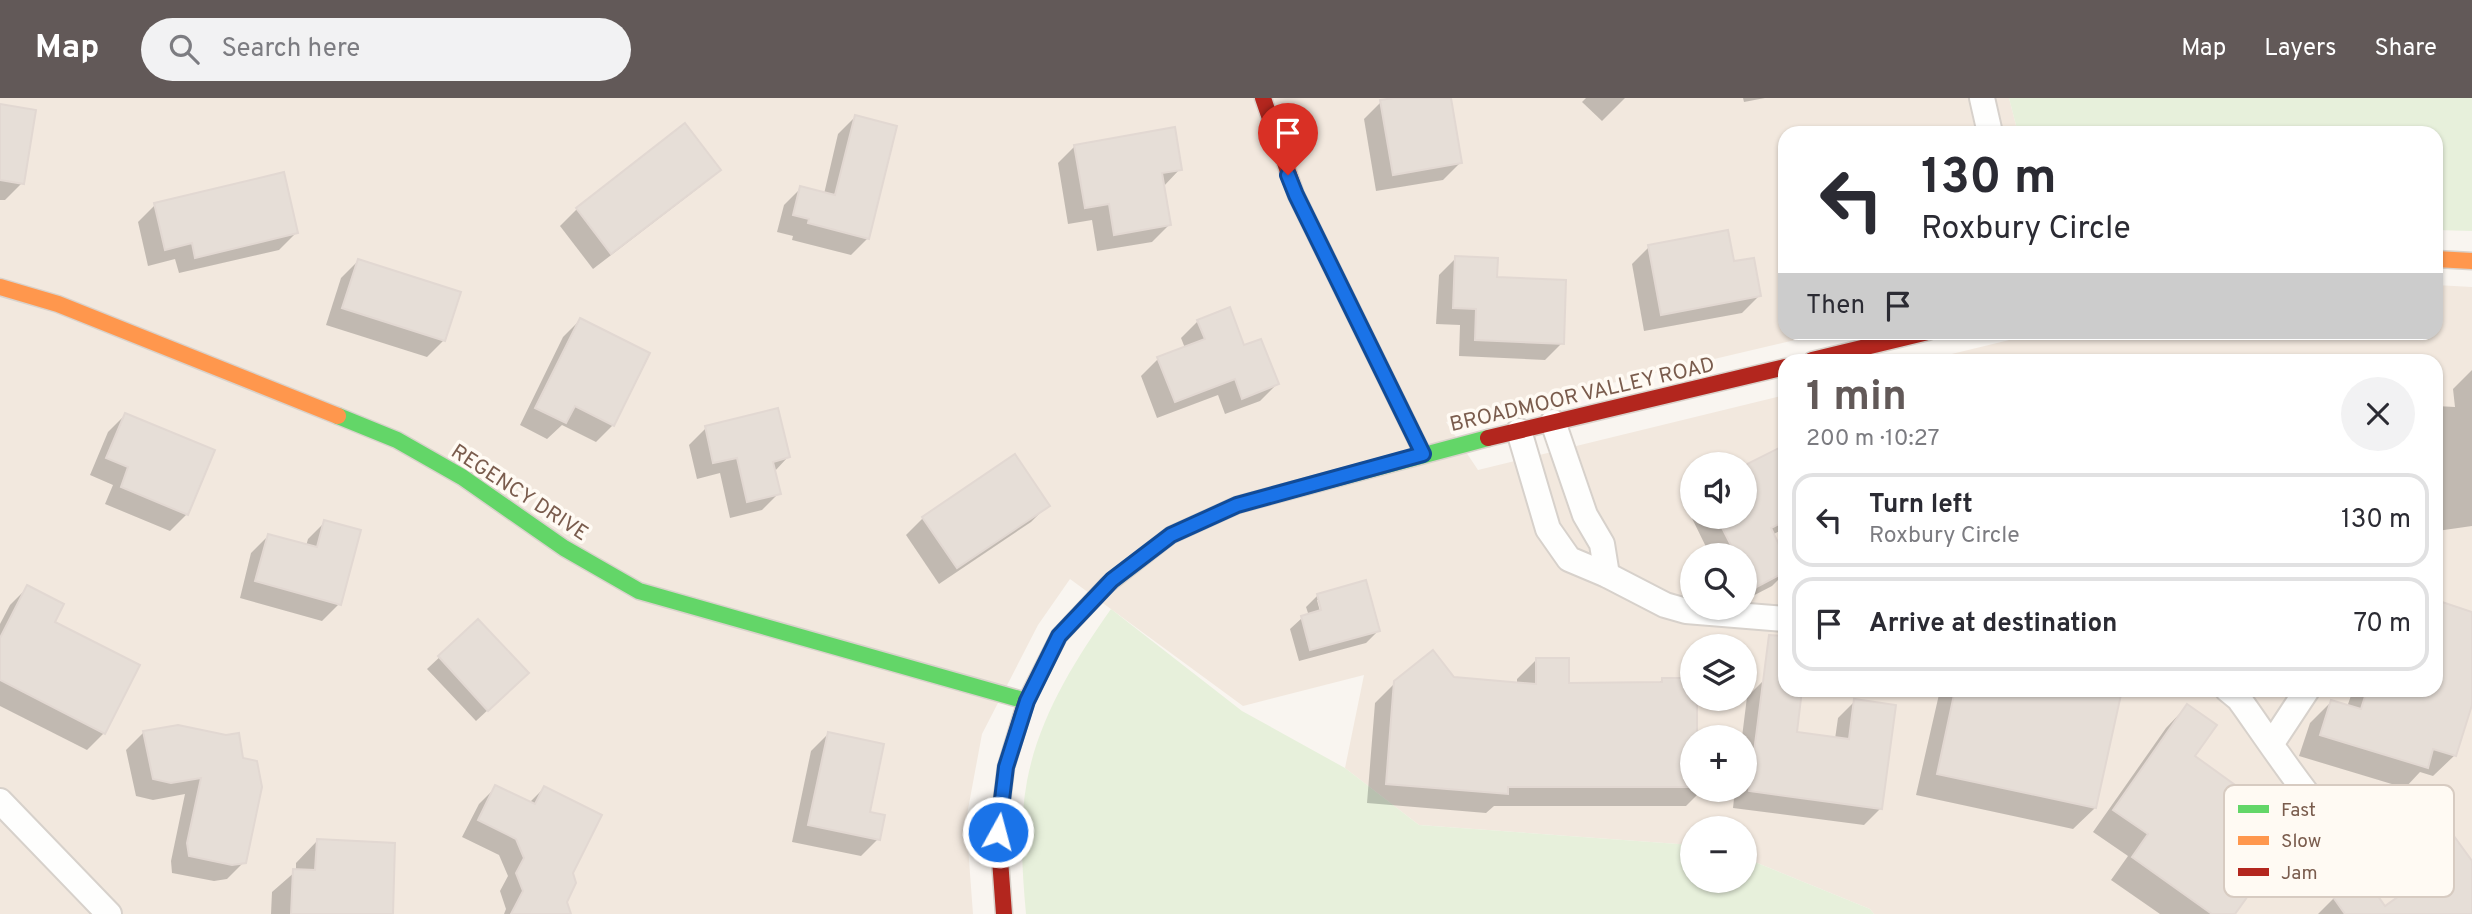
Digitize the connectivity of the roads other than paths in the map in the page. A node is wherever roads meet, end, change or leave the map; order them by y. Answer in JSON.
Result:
{"nodes":[{"id":1,"x":1263,"y":98,"type":"edge"},
{"id":2,"x":1982,"y":98,"type":"edge"},
{"id":3,"x":1988,"y":126,"type":"edge"},
{"id":4,"x":2443,"y":259,"type":"edge"},
{"id":5,"x":2472,"y":261,"type":"edge"},
{"id":6,"x":0,"y":288,"type":"edge"},
{"id":7,"x":1895,"y":340,"type":"edge"},
{"id":8,"x":1837,"y":354,"type":"edge"},
{"id":9,"x":1778,"y":369,"type":"edge"},
{"id":10,"x":1553,"y":422,"type":"junction"},
{"id":11,"x":1519,"y":431,"type":"junction"},
{"id":12,"x":1423,"y":454,"type":"junction"},
{"id":13,"x":1607,"y":575,"type":"junction"},
{"id":14,"x":1778,"y":618,"type":"edge"},
{"id":15,"x":2237,"y":697,"type":"edge"},
{"id":16,"x":2302,"y":697,"type":"edge"},
{"id":17,"x":1027,"y":701,"type":"junction"},
{"id":18,"x":2272,"y":743,"type":"junction"},
{"id":19,"x":2301,"y":785,"type":"edge"},
{"id":20,"x":0,"y":801,"type":"edge"},
{"id":21,"x":109,"y":914,"type":"edge"},
{"id":22,"x":1004,"y":914,"type":"edge"}],
"edges":[{"from":1,"to":12,"type":"street"},
{"from":2,"to":3,"type":"street"},
{"from":4,"to":5,"type":"street"},
{"from":6,"to":17,"type":"street","name":"REGENCY DRIVE"},
{"from":7,"to":8,"type":"street"},
{"from":9,"to":10,"type":"street","name":"BROADMOOR VALLEY ROAD"},
{"from":10,"to":11,"type":"street","name":"BROADMOOR VALLEY ROAD"},
{"from":10,"to":13,"type":"street"},
{"from":11,"to":12,"type":"street","name":"BROADMOOR VALLEY ROAD"},
{"from":11,"to":13,"type":"street"},
{"from":12,"to":17,"type":"street","name":"BROADMOOR VALLEY ROAD"},
{"from":13,"to":14,"type":"street"},
{"from":15,"to":18,"type":"street"},
{"from":16,"to":18,"type":"street"},
{"from":17,"to":22,"type":"street","name":"BROADMOOR VALLEY ROAD"},
{"from":18,"to":19,"type":"street"},
{"from":20,"to":21,"type":"street"}]}
